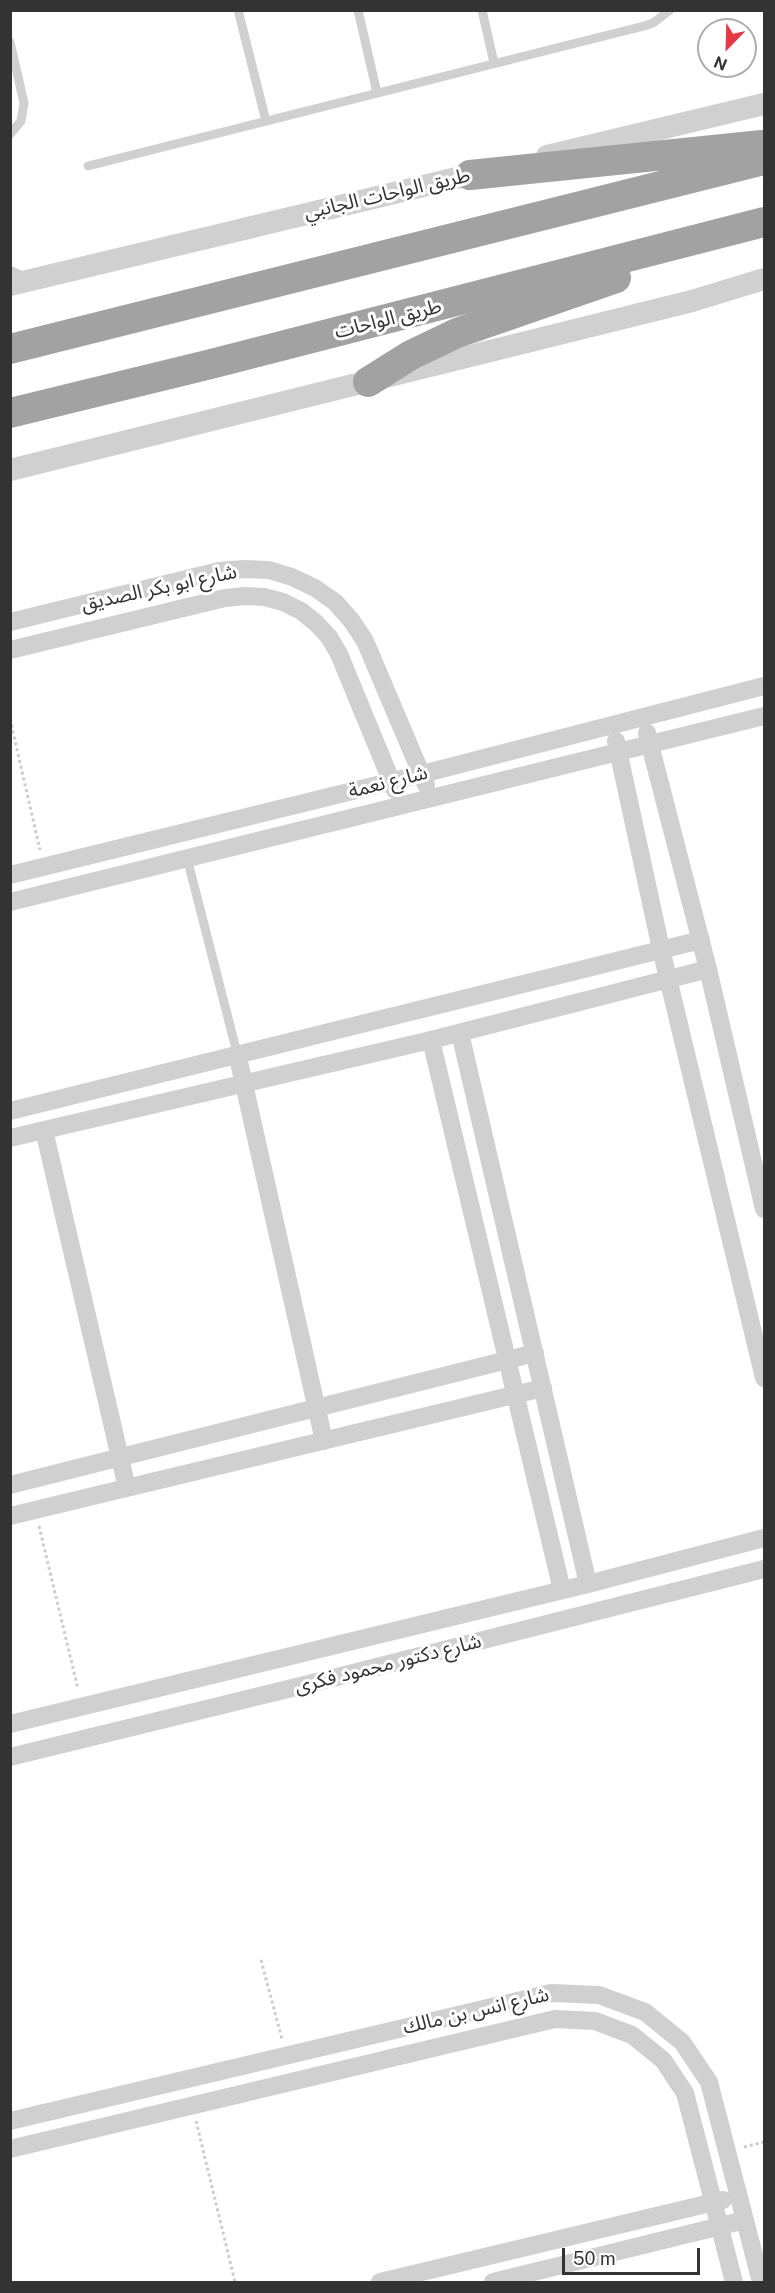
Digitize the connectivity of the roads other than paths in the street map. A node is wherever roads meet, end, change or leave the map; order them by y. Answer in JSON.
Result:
{"nodes":[{"id":1,"x":238,"y":10,"type":"edge"},
{"id":2,"x":358,"y":10,"type":"edge"},
{"id":3,"x":482,"y":10,"type":"edge"},
{"id":4,"x":670,"y":10,"type":"edge"},
{"id":5,"x":10,"y":42,"type":"edge"},
{"id":6,"x":494,"y":63,"type":"junction"},
{"id":7,"x":377,"y":93,"type":"junction"},
{"id":8,"x":765,"y":104,"type":"edge"},
{"id":9,"x":266,"y":121,"type":"junction"},
{"id":10,"x":10,"y":134,"type":"edge"},
{"id":11,"x":765,"y":144,"type":"edge"},
{"id":12,"x":765,"y":159,"type":"edge"},
{"id":13,"x":88,"y":166,"type":"dead end"},
{"id":14,"x":470,"y":175,"type":"junction"},
{"id":15,"x":765,"y":222,"type":"edge"},
{"id":16,"x":683,"y":244,"type":"junction"},
{"id":17,"x":17,"y":278,"type":"edge"},
{"id":18,"x":765,"y":279,"type":"edge"},
{"id":19,"x":10,"y":349,"type":"edge"},
{"id":20,"x":368,"y":382,"type":"junction"},
{"id":21,"x":10,"y":413,"type":"edge"},
{"id":22,"x":10,"y":470,"type":"edge"},
{"id":23,"x":10,"y":622,"type":"edge"},
{"id":24,"x":10,"y":650,"type":"edge"},
{"id":25,"x":765,"y":686,"type":"edge"},
{"id":26,"x":765,"y":716,"type":"edge"},
{"id":27,"x":644,"y":717,"type":"junction"},
{"id":28,"x":613,"y":725,"type":"junction"},
{"id":29,"x":649,"y":743,"type":"junction"},
{"id":30,"x":617,"y":751,"type":"junction"},
{"id":31,"x":422,"y":774,"type":"junction"},
{"id":32,"x":391,"y":781,"type":"junction"},
{"id":33,"x":431,"y":797,"type":"junction"},
{"id":34,"x":401,"y":805,"type":"junction"},
{"id":35,"x":187,"y":858,"type":"junction"},
{"id":36,"x":10,"y":875,"type":"edge"},
{"id":37,"x":10,"y":902,"type":"edge"},
{"id":38,"x":701,"y":940,"type":"junction"},
{"id":39,"x":661,"y":950,"type":"junction"},
{"id":40,"x":708,"y":969,"type":"junction"},
{"id":41,"x":669,"y":979,"type":"junction"},
{"id":42,"x":460,"y":1033,"type":"junction"},
{"id":43,"x":431,"y":1040,"type":"junction"},
{"id":44,"x":237,"y":1053,"type":"junction"},
{"id":45,"x":244,"y":1082,"type":"junction"},
{"id":46,"x":10,"y":1111,"type":"edge"},
{"id":47,"x":44,"y":1130,"type":"junction"},
{"id":48,"x":10,"y":1138,"type":"edge"},
{"id":49,"x":765,"y":1209,"type":"edge"},
{"id":50,"x":535,"y":1353,"type":"junction"},
{"id":51,"x":508,"y":1360,"type":"junction"},
{"id":52,"x":765,"y":1378,"type":"edge"},
{"id":53,"x":543,"y":1388,"type":"junction"},
{"id":54,"x":516,"y":1394,"type":"junction"},
{"id":55,"x":316,"y":1408,"type":"junction"},
{"id":56,"x":324,"y":1440,"type":"junction"},
{"id":57,"x":119,"y":1458,"type":"junction"},
{"id":58,"x":10,"y":1485,"type":"edge"},
{"id":59,"x":127,"y":1488,"type":"junction"},
{"id":60,"x":10,"y":1516,"type":"edge"},
{"id":61,"x":765,"y":1538,"type":"edge"},
{"id":62,"x":765,"y":1569,"type":"edge"},
{"id":63,"x":588,"y":1584,"type":"junction"},
{"id":64,"x":562,"y":1590,"type":"junction"},
{"id":65,"x":327,"y":1647,"type":"junction"},
{"id":66,"x":337,"y":1677,"type":"junction"},
{"id":67,"x":10,"y":1724,"type":"edge"},
{"id":68,"x":10,"y":1757,"type":"edge"},
{"id":69,"x":286,"y":2055,"type":"junction"},
{"id":70,"x":293,"y":2081,"type":"junction"},
{"id":71,"x":10,"y":2121,"type":"edge"},
{"id":72,"x":10,"y":2149,"type":"edge"},
{"id":73,"x":739,"y":2196,"type":"junction"},
{"id":74,"x":713,"y":2203,"type":"junction"},
{"id":75,"x":745,"y":2220,"type":"junction"},
{"id":76,"x":720,"y":2227,"type":"junction"},
{"id":77,"x":380,"y":2283,"type":"edge"},
{"id":78,"x":493,"y":2283,"type":"edge"},
{"id":79,"x":734,"y":2283,"type":"edge"},
{"id":80,"x":761,"y":2283,"type":"edge"}],
"edges":[{"from":1,"to":9,"type":"lane"},
{"from":2,"to":7,"type":"lane"},
{"from":3,"to":6,"type":"lane"},
{"from":4,"to":6,"type":"lane"},
{"from":5,"to":10,"type":"lane"},
{"from":6,"to":7,"type":"lane"},
{"from":7,"to":9,"type":"lane"},
{"from":8,"to":14,"type":"street","name":"طريق الواحات الجانبي"},
{"from":9,"to":13,"type":"lane"},
{"from":11,"to":14,"type":"highway"},
{"from":12,"to":19,"type":"highway"},
{"from":14,"to":17,"type":"street","name":"طريق الواحات الجانبي"},
{"from":15,"to":16,"type":"highway","name":"طريق الواحات"},
{"from":16,"to":20,"type":"highway"},
{"from":16,"to":21,"type":"highway","name":"طريق الواحات"},
{"from":18,"to":20,"type":"street"},
{"from":20,"to":22,"type":"street"},
{"from":23,"to":31,"type":"street","name":"شارع ابو بكر الصديق"},
{"from":24,"to":32,"type":"street","name":"شارع ابو بكر الصديق"},
{"from":25,"to":27,"type":"street","name":"شارع نعمة"},
{"from":26,"to":29,"type":"street","name":"شارع نعمة"},
{"from":27,"to":28,"type":"street","name":"شارع نعمة"},
{"from":27,"to":29,"type":"street"},
{"from":28,"to":30,"type":"street"},
{"from":28,"to":31,"type":"street","name":"شارع نعمة"},
{"from":29,"to":30,"type":"street","name":"شارع نعمة"},
{"from":29,"to":38,"type":"street"},
{"from":30,"to":33,"type":"street","name":"شارع نعمة"},
{"from":30,"to":39,"type":"street"},
{"from":31,"to":32,"type":"street","name":"شارع نعمة"},
{"from":31,"to":33,"type":"street","name":"شارع ابو بكر الصديق"},
{"from":32,"to":34,"type":"street","name":"شارع ابو بكر الصديق"},
{"from":32,"to":36,"type":"street","name":"شارع نعمة"},
{"from":33,"to":34,"type":"street","name":"شارع نعمة"},
{"from":34,"to":35,"type":"street","name":"شارع نعمة"},
{"from":35,"to":37,"type":"street","name":"شارع نعمة"},
{"from":35,"to":44,"type":"lane"},
{"from":38,"to":39,"type":"street"},
{"from":38,"to":40,"type":"street"},
{"from":39,"to":41,"type":"street"},
{"from":39,"to":44,"type":"street"},
{"from":40,"to":41,"type":"street"},
{"from":40,"to":49,"type":"street"},
{"from":41,"to":42,"type":"street"},
{"from":41,"to":52,"type":"street"},
{"from":42,"to":43,"type":"street"},
{"from":42,"to":50,"type":"street"},
{"from":43,"to":45,"type":"street"},
{"from":43,"to":51,"type":"street"},
{"from":44,"to":45,"type":"street"},
{"from":44,"to":46,"type":"street"},
{"from":45,"to":47,"type":"street"},
{"from":45,"to":55,"type":"street"},
{"from":47,"to":48,"type":"street"},
{"from":47,"to":57,"type":"street"},
{"from":50,"to":51,"type":"street"},
{"from":50,"to":53,"type":"street"},
{"from":51,"to":54,"type":"street"},
{"from":51,"to":55,"type":"street"},
{"from":53,"to":54,"type":"street"},
{"from":53,"to":63,"type":"street"},
{"from":54,"to":56,"type":"street"},
{"from":54,"to":64,"type":"street"},
{"from":55,"to":56,"type":"street"},
{"from":55,"to":57,"type":"street"},
{"from":56,"to":59,"type":"street"},
{"from":57,"to":58,"type":"street"},
{"from":57,"to":59,"type":"street"},
{"from":59,"to":60,"type":"street"},
{"from":61,"to":63,"type":"street","name":"شارع دكتور محمود فكرى"},
{"from":62,"to":66,"type":"street","name":"شارع دكتور محمود فكرى"},
{"from":63,"to":64,"type":"street","name":"شارع دكتور محمود فكرى"},
{"from":64,"to":65,"type":"street","name":"شارع دكتور محمود فكرى"},
{"from":65,"to":66,"type":"street"},
{"from":65,"to":67,"type":"street","name":"شارع دكتور محمود فكرى"},
{"from":66,"to":68,"type":"street","name":"شارع دكتور محمود فكرى"},
{"from":69,"to":70,"type":"street"},
{"from":69,"to":71,"type":"street","name":"شارع انس بن مالك"},
{"from":69,"to":73,"type":"street","name":"شارع انس بن مالك"},
{"from":70,"to":72,"type":"street","name":"شارع انس بن مالك"},
{"from":70,"to":74,"type":"street","name":"شارع انس بن مالك"},
{"from":73,"to":74,"type":"street"},
{"from":73,"to":75,"type":"street","name":"شارع انس بن مالك"},
{"from":74,"to":76,"type":"street","name":"شارع انس بن مالك"},
{"from":74,"to":77,"type":"street"},
{"from":75,"to":76,"type":"street"},
{"from":75,"to":80,"type":"street","name":"شارع انس بن مالك"},
{"from":76,"to":78,"type":"street"},
{"from":76,"to":79,"type":"street","name":"شارع انس بن مالك"}]}
